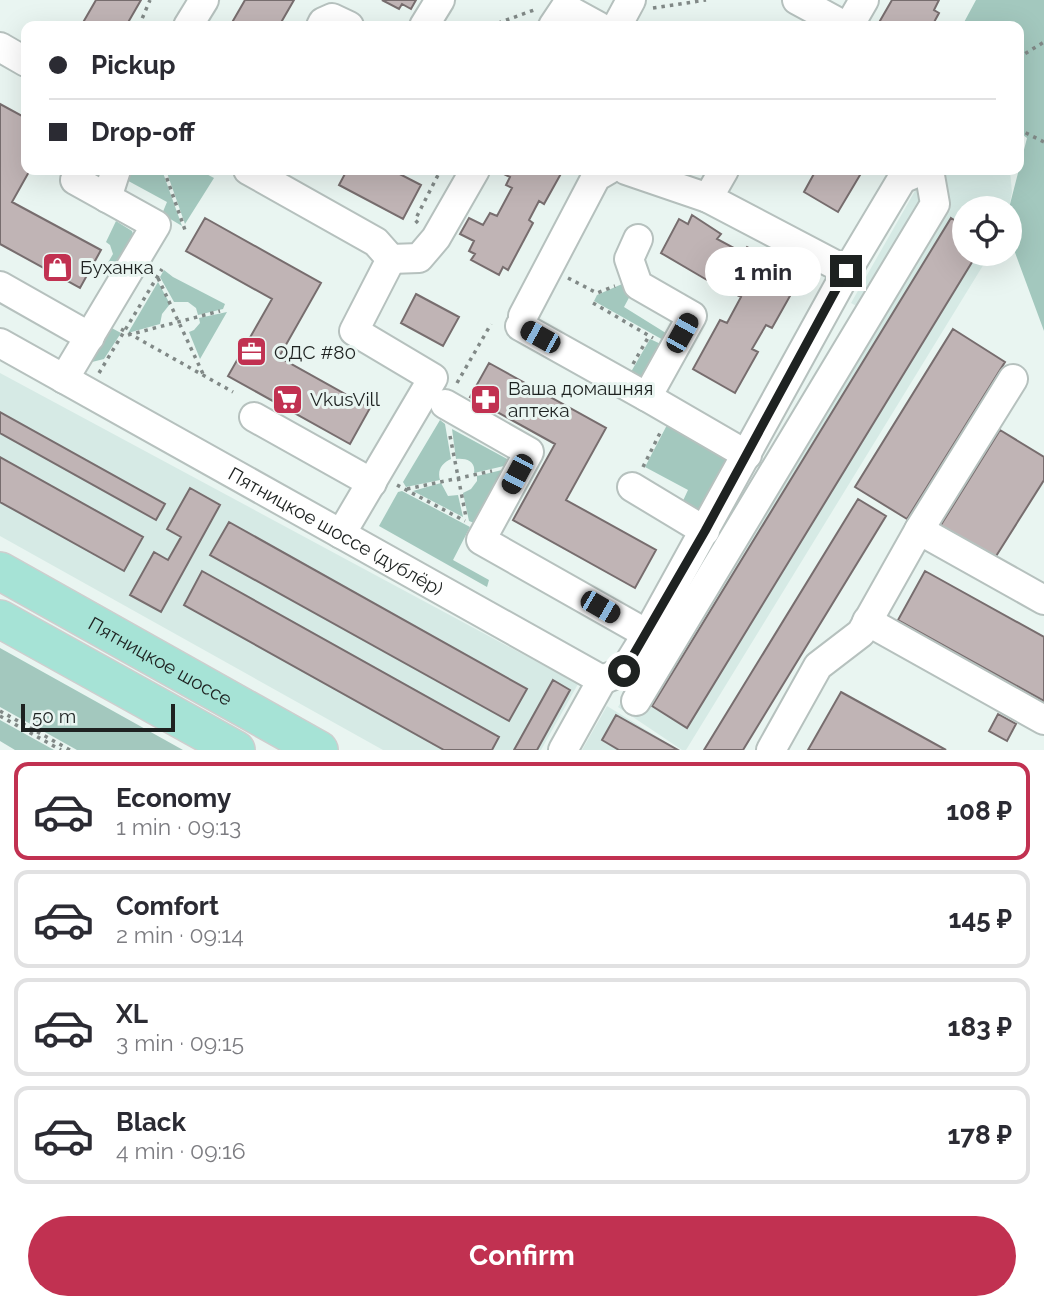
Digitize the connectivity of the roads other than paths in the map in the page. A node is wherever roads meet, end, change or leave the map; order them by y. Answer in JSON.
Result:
{"nodes":[{"id":1,"x":204,"y":0,"type":"edge"},
{"id":2,"x":440,"y":0,"type":"edge"},
{"id":3,"x":797,"y":0,"type":"edge"},
{"id":4,"x":864,"y":0,"type":"edge"},
{"id":5,"x":544,"y":18,"type":"edge"},
{"id":6,"x":191,"y":21,"type":"edge"},
{"id":7,"x":427,"y":21,"type":"edge"},
{"id":8,"x":589,"y":21,"type":"edge"},
{"id":9,"x":837,"y":21,"type":"edge"},
{"id":10,"x":850,"y":21,"type":"edge"},
{"id":11,"x":0,"y":47,"type":"edge"},
{"id":12,"x":21,"y":59,"type":"edge"},
{"id":13,"x":78,"y":175,"type":"edge"},
{"id":14,"x":114,"y":175,"type":"edge"},
{"id":15,"x":257,"y":175,"type":"edge"},
{"id":16,"x":472,"y":175,"type":"edge"},
{"id":17,"x":599,"y":175,"type":"edge"},
{"id":18,"x":641,"y":175,"type":"edge"},
{"id":19,"x":721,"y":175,"type":"edge"},
{"id":20,"x":911,"y":175,"type":"edge"},
{"id":21,"x":930,"y":175,"type":"edge"},
{"id":22,"x":107,"y":198,"type":"junction"},
{"id":23,"x":708,"y":198,"type":"junction"},
{"id":24,"x":638,"y":239,"type":"dead end"},
{"id":25,"x":391,"y":259,"type":"junction"},
{"id":26,"x":846,"y":271,"type":"junction"},
{"id":27,"x":0,"y":286,"type":"edge"},
{"id":28,"x":111,"y":330,"type":"junction"},
{"id":29,"x":0,"y":344,"type":"edge"},
{"id":30,"x":64,"y":379,"type":"junction"},
{"id":31,"x":1013,"y":379,"type":"dead end"},
{"id":32,"x":647,"y":397,"type":"junction"},
{"id":33,"x":444,"y":404,"type":"road end"},
{"id":34,"x":254,"y":417,"type":"dead end"},
{"id":35,"x":747,"y":455,"type":"junction"},
{"id":36,"x":381,"y":482,"type":"junction"},
{"id":37,"x":632,"y":487,"type":"road end"},
{"id":38,"x":919,"y":530,"type":"junction"},
{"id":39,"x":705,"y":531,"type":"junction"},
{"id":40,"x":341,"y":534,"type":"junction"},
{"id":41,"x":0,"y":571,"type":"edge"},
{"id":42,"x":1044,"y":600,"type":"edge"},
{"id":43,"x":0,"y":619,"type":"edge"},
{"id":44,"x":867,"y":621,"type":"junction"},
{"id":45,"x":647,"y":634,"type":"junction"},
{"id":46,"x":602,"y":680,"type":"junction"},
{"id":47,"x":636,"y":701,"type":"dead end"},
{"id":48,"x":1044,"y":720,"type":"edge"},
{"id":49,"x":236,"y":750,"type":"edge"},
{"id":50,"x":319,"y":750,"type":"edge"},
{"id":51,"x":563,"y":750,"type":"edge"},
{"id":52,"x":771,"y":750,"type":"edge"}],
"edges":[{"from":1,"to":6,"type":"street"},
{"from":2,"to":7,"type":"street"},
{"from":3,"to":9,"type":"street"},
{"from":4,"to":10,"type":"street"},
{"from":5,"to":8,"type":"street"},
{"from":11,"to":12,"type":"street"},
{"from":13,"to":22,"type":"street"},
{"from":14,"to":22,"type":"street"},
{"from":15,"to":25,"type":"street"},
{"from":16,"to":25,"type":"street"},
{"from":17,"to":32,"type":"street"},
{"from":18,"to":23,"type":"street"},
{"from":19,"to":23,"type":"street"},
{"from":20,"to":26,"type":"street"},
{"from":21,"to":47,"type":"street"},
{"from":22,"to":28,"type":"street"},
{"from":23,"to":26,"type":"street"},
{"from":24,"to":32,"type":"street"},
{"from":25,"to":36,"type":"street"},
{"from":26,"to":35,"type":"street"},
{"from":27,"to":28,"type":"street"},
{"from":28,"to":30,"type":"street"},
{"from":29,"to":30,"type":"street","name":"Пятницкое шоссе (дублёр)"},
{"from":30,"to":40,"type":"street","name":"Пятницкое шоссе (дублёр)"},
{"from":31,"to":38,"type":"street"},
{"from":32,"to":35,"type":"street"},
{"from":33,"to":45,"type":"street"},
{"from":34,"to":36,"type":"street"},
{"from":35,"to":39,"type":"street"},
{"from":36,"to":40,"type":"street"},
{"from":37,"to":39,"type":"street"},
{"from":38,"to":42,"type":"street"},
{"from":38,"to":44,"type":"street"},
{"from":39,"to":45,"type":"street"},
{"from":40,"to":46,"type":"street","name":"Пятницкое шоссе (дублёр)"},
{"from":41,"to":50,"type":"main road","name":"Пятницкое шоссе"},
{"from":43,"to":49,"type":"main road"},
{"from":44,"to":48,"type":"street"},
{"from":44,"to":52,"type":"street"},
{"from":45,"to":46,"type":"street"},
{"from":46,"to":51,"type":"street"}]}
